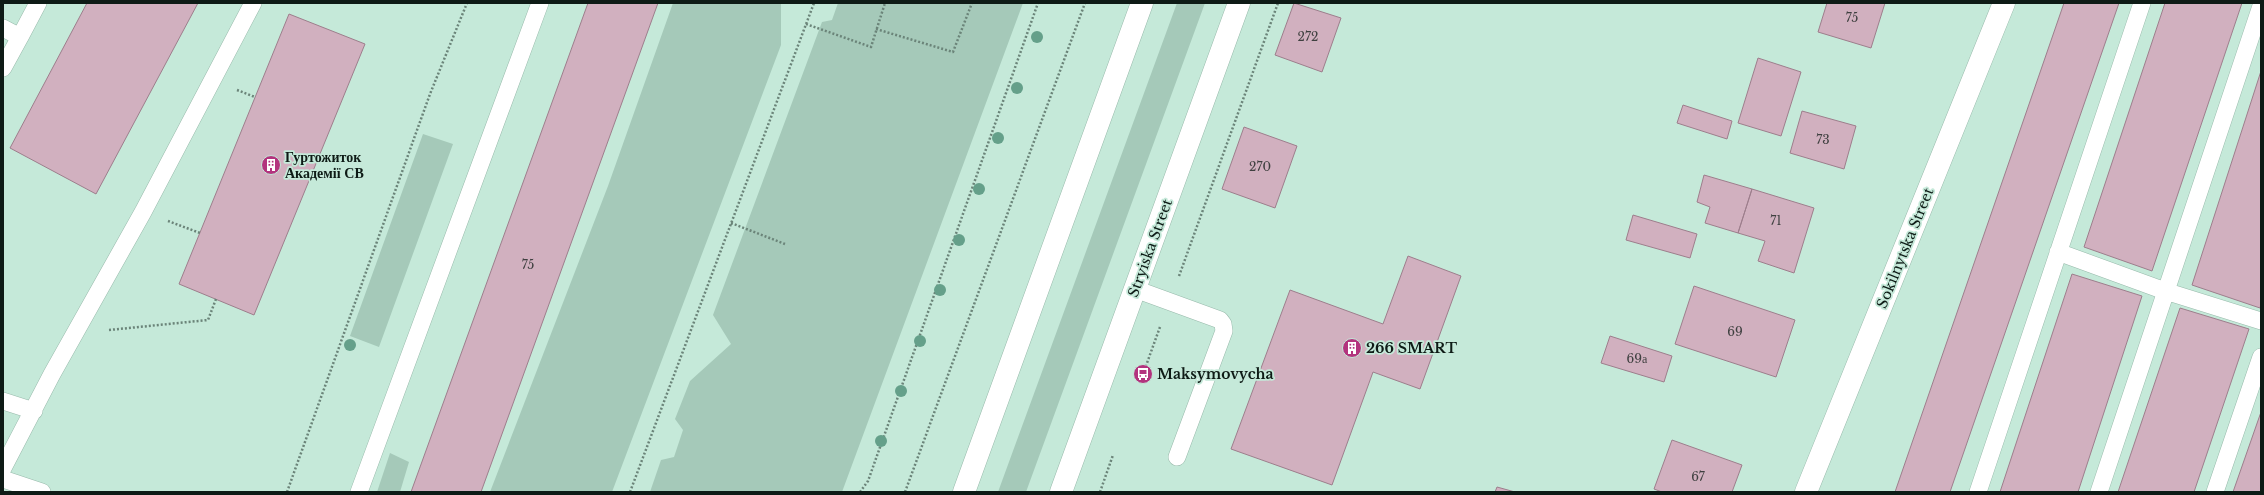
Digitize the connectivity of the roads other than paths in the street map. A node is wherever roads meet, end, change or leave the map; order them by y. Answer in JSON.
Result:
{"nodes":[{"id":1,"x":38,"y":3,"type":"edge"},
{"id":2,"x":253,"y":3,"type":"edge"},
{"id":3,"x":540,"y":3,"type":"edge"},
{"id":4,"x":1142,"y":3,"type":"edge"},
{"id":5,"x":1239,"y":3,"type":"edge"},
{"id":6,"x":2004,"y":3,"type":"edge"},
{"id":7,"x":2142,"y":3,"type":"edge"},
{"id":8,"x":2261,"y":6,"type":"edge"},
{"id":9,"x":3,"y":28,"type":"edge"},
{"id":10,"x":20,"y":37,"type":"junction"},
{"id":11,"x":3,"y":68,"type":"edge"},
{"id":12,"x":2058,"y":252,"type":"junction"},
{"id":13,"x":1135,"y":289,"type":"junction"},
{"id":14,"x":2165,"y":291,"type":"junction"},
{"id":15,"x":2261,"y":321,"type":"edge"},
{"id":16,"x":2261,"y":357,"type":"edge"},
{"id":17,"x":3,"y":401,"type":"edge"},
{"id":18,"x":34,"y":410,"type":"junction"},
{"id":19,"x":1177,"y":457,"type":"dead end"},
{"id":20,"x":3,"y":468,"type":"edge"},
{"id":21,"x":3,"y":479,"type":"edge"},
{"id":22,"x":42,"y":492,"type":"edge"},
{"id":23,"x":359,"y":492,"type":"edge"},
{"id":24,"x":964,"y":492,"type":"edge"},
{"id":25,"x":1061,"y":492,"type":"edge"},
{"id":26,"x":1806,"y":492,"type":"edge"},
{"id":27,"x":1978,"y":492,"type":"edge"},
{"id":28,"x":2099,"y":492,"type":"edge"},
{"id":29,"x":2215,"y":492,"type":"edge"}],
"edges":[{"from":1,"to":10,"type":"lane"},
{"from":2,"to":18,"type":"lane"},
{"from":3,"to":23,"type":"lane"},
{"from":4,"to":24,"type":"main road"},
{"from":5,"to":13,"type":"main road","name":"Stryiska Street"},
{"from":6,"to":26,"type":"main road","name":"Sokilnytska Street"},
{"from":7,"to":12,"type":"lane"},
{"from":8,"to":14,"type":"lane"},
{"from":9,"to":10,"type":"lane"},
{"from":10,"to":11,"type":"lane"},
{"from":12,"to":14,"type":"lane"},
{"from":12,"to":27,"type":"lane"},
{"from":13,"to":19,"type":"lane"},
{"from":13,"to":25,"type":"main road","name":"Stryiska Street"},
{"from":14,"to":15,"type":"lane"},
{"from":14,"to":28,"type":"lane"},
{"from":16,"to":29,"type":"lane"},
{"from":17,"to":18,"type":"lane"},
{"from":18,"to":20,"type":"lane"},
{"from":21,"to":22,"type":"lane"}]}
